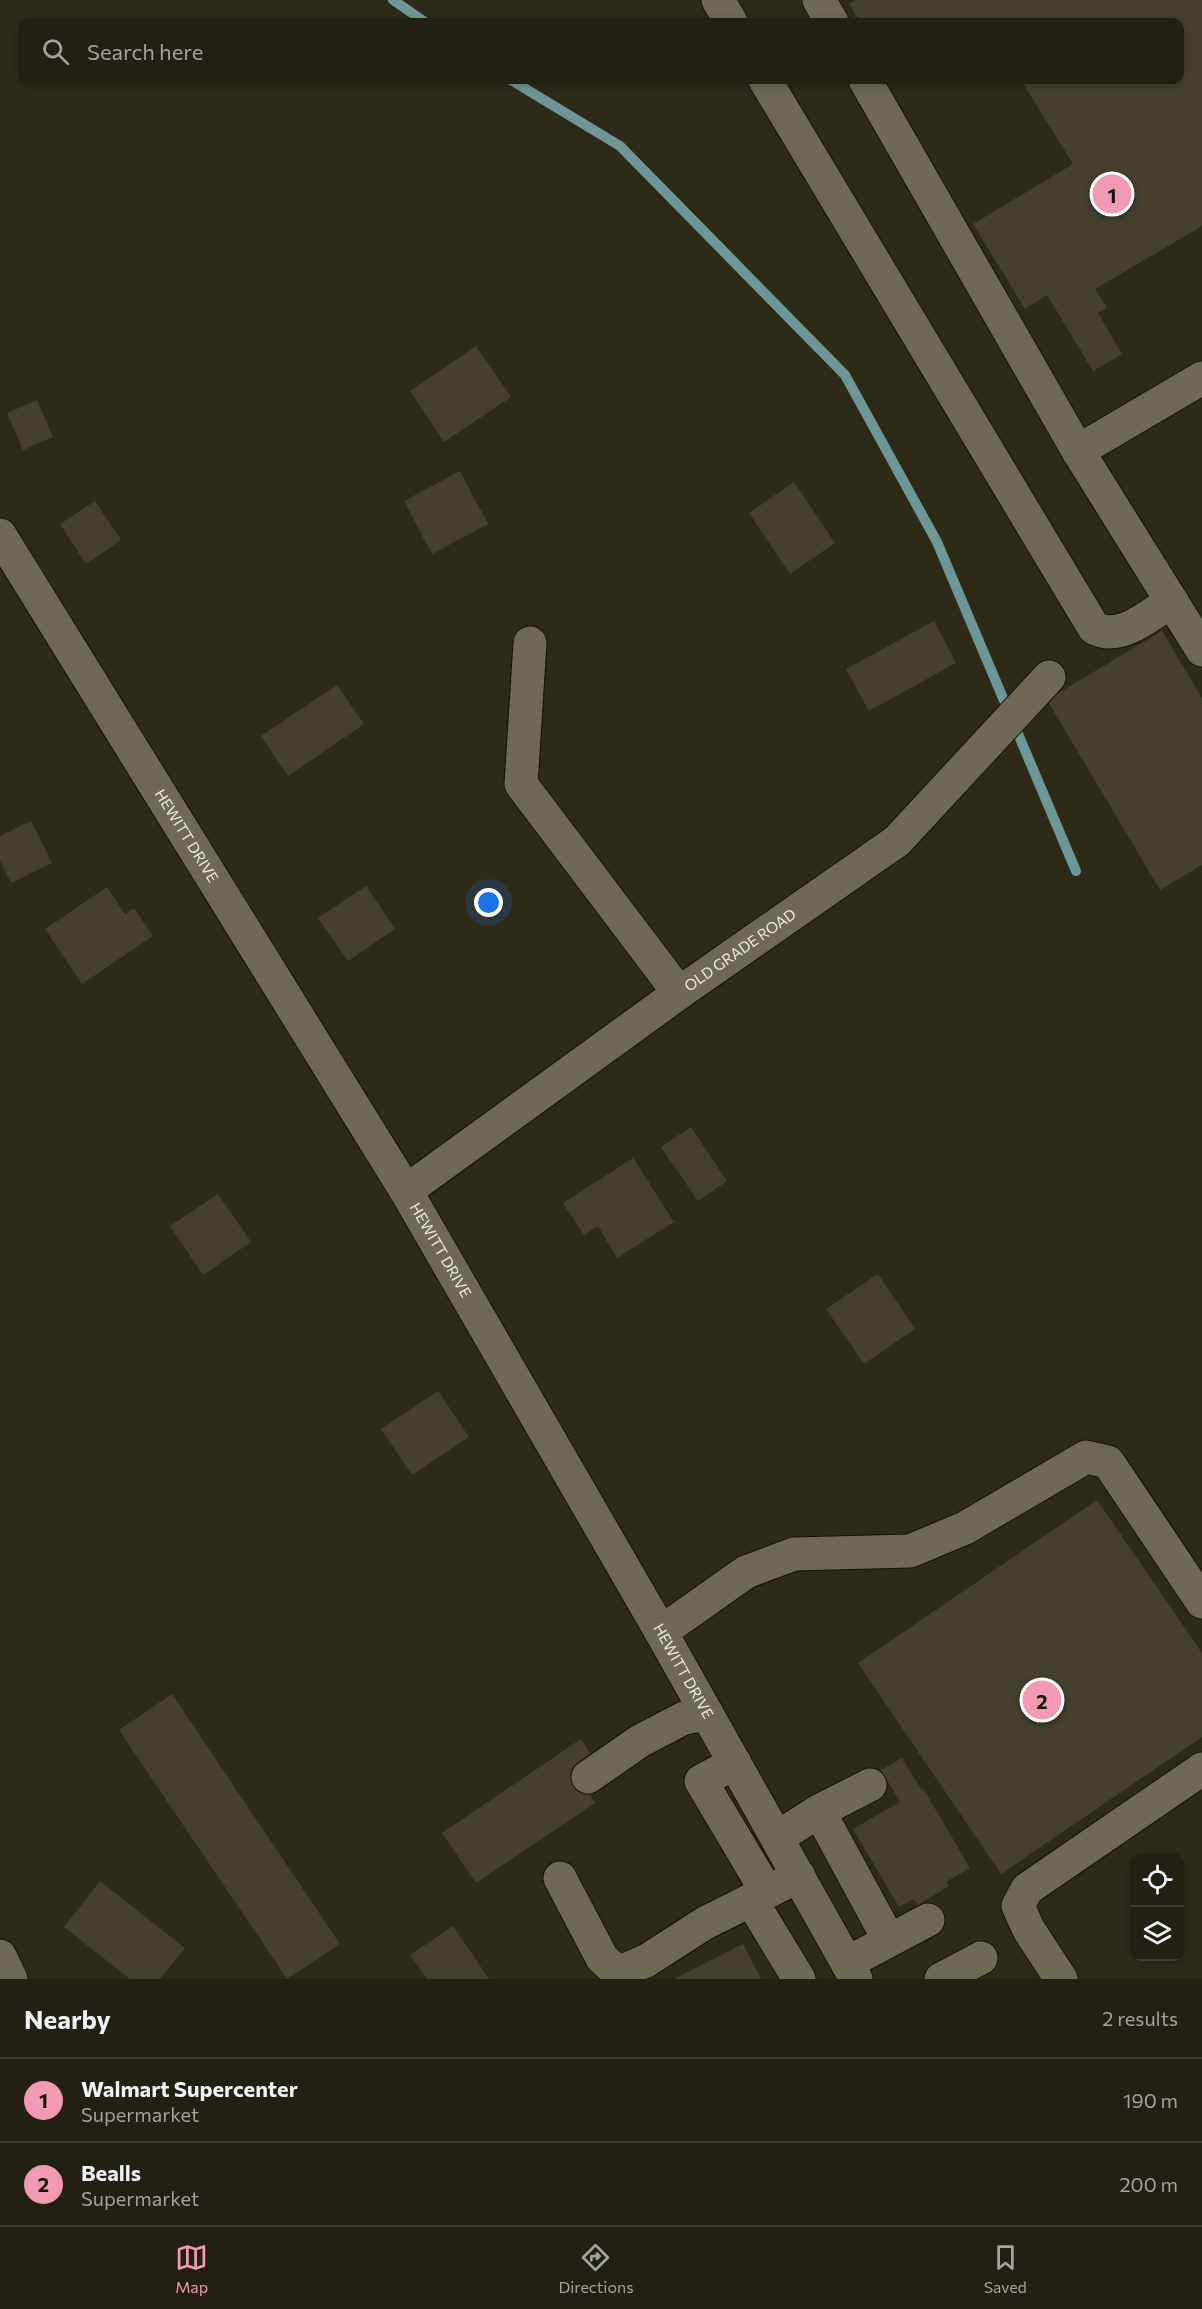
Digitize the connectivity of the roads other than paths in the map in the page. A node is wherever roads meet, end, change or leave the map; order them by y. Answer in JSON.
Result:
{"nodes":[{"id":1,"x":718,"y":0,"type":"edge"},
{"id":2,"x":819,"y":0,"type":"edge"},
{"id":3,"x":729,"y":18,"type":"edge"},
{"id":4,"x":830,"y":18,"type":"edge"},
{"id":5,"x":767,"y":84,"type":"edge"},
{"id":6,"x":867,"y":84,"type":"edge"},
{"id":7,"x":1202,"y":378,"type":"edge"},
{"id":8,"x":1078,"y":451,"type":"junction"},
{"id":9,"x":0,"y":535,"type":"edge"},
{"id":10,"x":1172,"y":601,"type":"junction"},
{"id":11,"x":531,"y":643,"type":"dead end"},
{"id":12,"x":1202,"y":650,"type":"edge"},
{"id":13,"x":1049,"y":677,"type":"dead end"},
{"id":14,"x":679,"y":993,"type":"junction"},
{"id":15,"x":406,"y":1191,"type":"junction"},
{"id":16,"x":1202,"y":1602,"type":"edge"},
{"id":17,"x":661,"y":1632,"type":"junction"},
{"id":18,"x":707,"y":1714,"type":"junction"},
{"id":19,"x":735,"y":1763,"type":"junction"},
{"id":20,"x":1202,"y":1768,"type":"edge"},
{"id":21,"x":588,"y":1777,"type":"dead end"},
{"id":22,"x":870,"y":1785,"type":"dead end"},
{"id":23,"x":819,"y":1811,"type":"junction"},
{"id":24,"x":777,"y":1838,"type":"junction"},
{"id":25,"x":798,"y":1876,"type":"junction"},
{"id":26,"x":560,"y":1878,"type":"dead end"},
{"id":27,"x":759,"y":1896,"type":"junction"},
{"id":28,"x":927,"y":1920,"type":"dead end"},
{"id":29,"x":889,"y":1940,"type":"junction"},
{"id":30,"x":0,"y":1956,"type":"edge"},
{"id":31,"x":981,"y":1958,"type":"dead end"},
{"id":32,"x":852,"y":1971,"type":"edge"},
{"id":33,"x":11,"y":1979,"type":"edge"},
{"id":34,"x":799,"y":1979,"type":"edge"},
{"id":35,"x":940,"y":1979,"type":"edge"},
{"id":36,"x":1061,"y":1979,"type":"edge"}],
"edges":[{"from":1,"to":3,"type":"street"},
{"from":2,"to":4,"type":"street"},
{"from":5,"to":10,"type":"street"},
{"from":6,"to":8,"type":"street"},
{"from":7,"to":8,"type":"street"},
{"from":8,"to":10,"type":"street"},
{"from":9,"to":15,"type":"street","name":"HEWITT DRIVE"},
{"from":10,"to":12,"type":"street"},
{"from":11,"to":14,"type":"street"},
{"from":13,"to":14,"type":"street","name":"OLD GRADE ROAD"},
{"from":14,"to":15,"type":"street","name":"OLD GRADE ROAD"},
{"from":15,"to":17,"type":"street","name":"HEWITT DRIVE"},
{"from":16,"to":17,"type":"street"},
{"from":17,"to":18,"type":"street","name":"HEWITT DRIVE"},
{"from":18,"to":19,"type":"street","name":"HEWITT DRIVE"},
{"from":18,"to":21,"type":"street"},
{"from":19,"to":24,"type":"street","name":"HEWITT DRIVE"},
{"from":19,"to":27,"type":"street"},
{"from":20,"to":36,"type":"street"},
{"from":22,"to":23,"type":"street"},
{"from":23,"to":24,"type":"street"},
{"from":23,"to":29,"type":"street"},
{"from":24,"to":25,"type":"street","name":"HEWITT DRIVE"},
{"from":25,"to":27,"type":"street"},
{"from":25,"to":32,"type":"street","name":"HEWITT DRIVE"},
{"from":26,"to":27,"type":"street"},
{"from":27,"to":34,"type":"street"},
{"from":28,"to":29,"type":"street"},
{"from":29,"to":32,"type":"street"},
{"from":30,"to":33,"type":"street"},
{"from":31,"to":35,"type":"street"}]}
